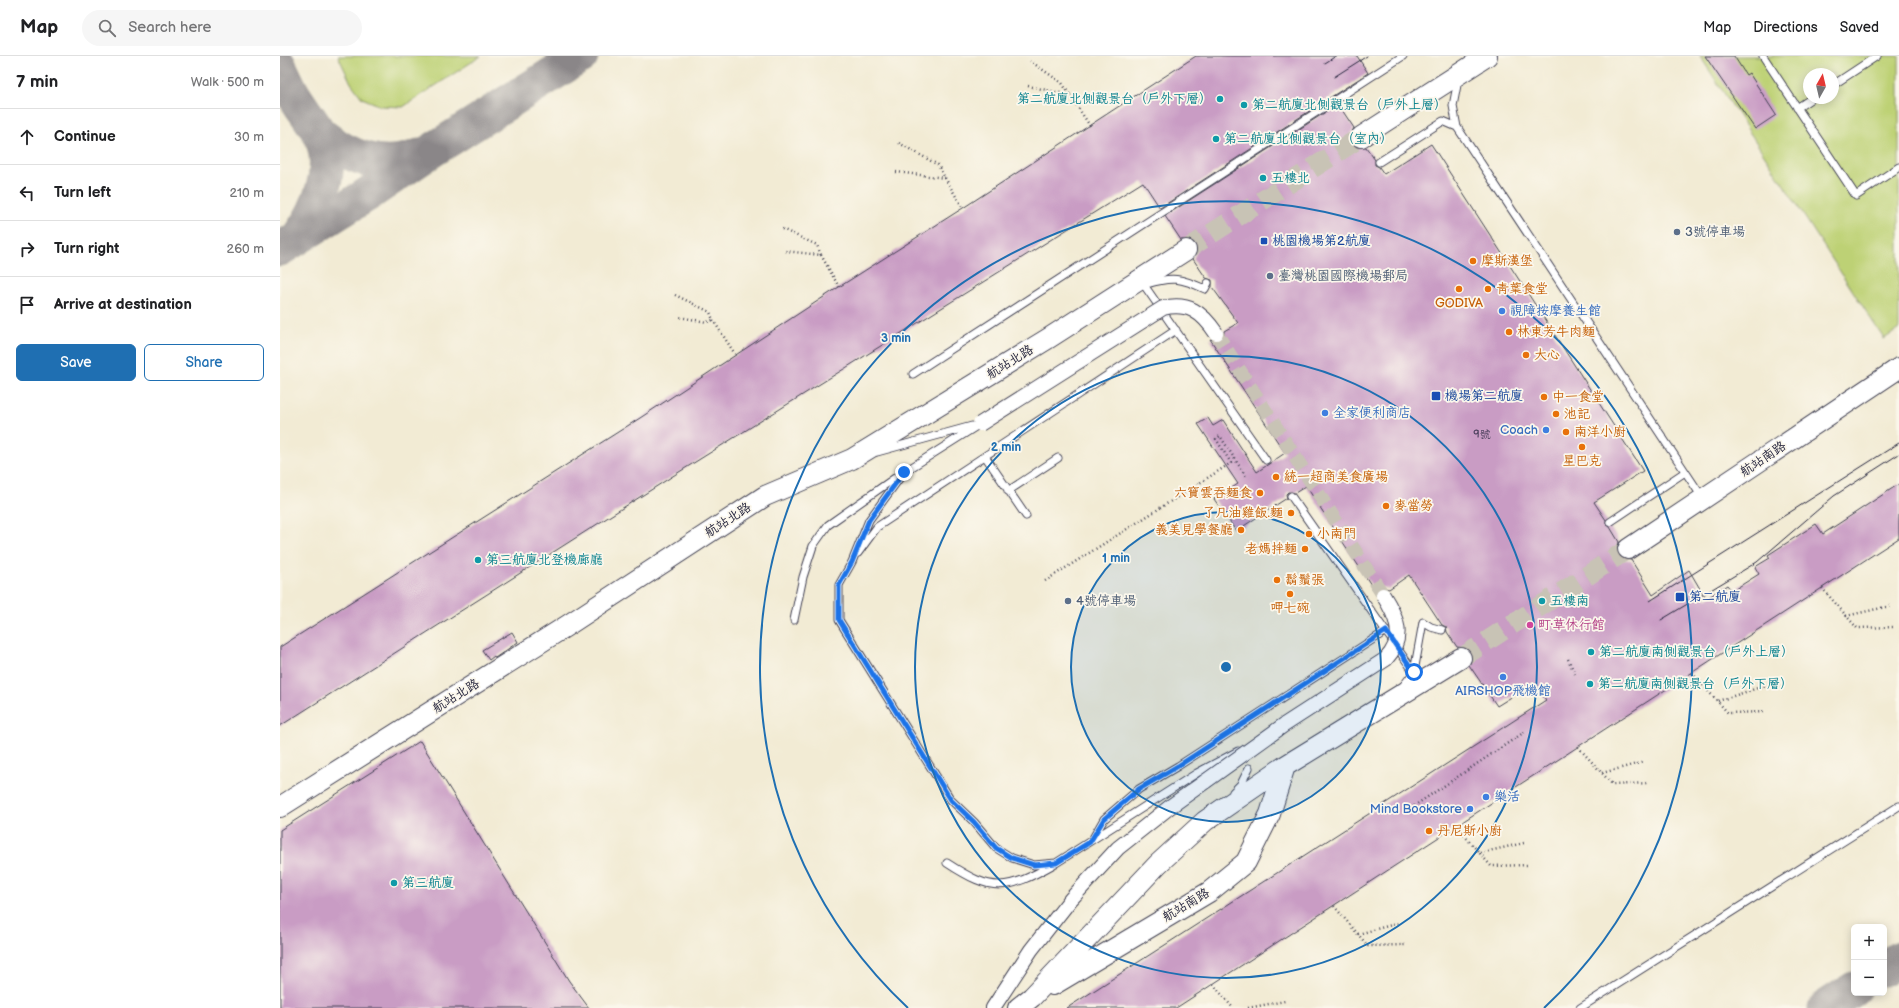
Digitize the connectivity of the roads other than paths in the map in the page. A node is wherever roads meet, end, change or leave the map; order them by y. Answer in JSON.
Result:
{"nodes":[{"id":1,"x":1403,"y":56,"type":"edge"},
{"id":2,"x":1487,"y":56,"type":"edge"},
{"id":3,"x":1763,"y":56,"type":"edge"},
{"id":4,"x":1877,"y":56,"type":"edge"},
{"id":5,"x":1460,"y":73,"type":"junction"},
{"id":6,"x":1839,"y":81,"type":"edge"},
{"id":7,"x":1803,"y":104,"type":"edge"},
{"id":8,"x":1797,"y":108,"type":"junction"},
{"id":9,"x":1457,"y":127,"type":"junction"},
{"id":10,"x":1361,"y":137,"type":"tunnel mouth"},
{"id":11,"x":1379,"y":162,"type":"dead end"},
{"id":12,"x":1899,"y":168,"type":"edge"},
{"id":13,"x":1186,"y":250,"type":"tunnel mouth"},
{"id":14,"x":1144,"y":285,"type":"junction"},
{"id":15,"x":1206,"y":286,"type":"dead end"},
{"id":16,"x":1117,"y":294,"type":"junction"},
{"id":17,"x":1176,"y":330,"type":"junction"},
{"id":18,"x":1216,"y":333,"type":"tunnel mouth"},
{"id":19,"x":1899,"y":368,"type":"edge"},
{"id":20,"x":912,"y":374,"type":"dead end"},
{"id":21,"x":980,"y":424,"type":"junction"},
{"id":22,"x":985,"y":456,"type":"junction"},
{"id":23,"x":1058,"y":458,"type":"dead end"},
{"id":24,"x":852,"y":459,"type":"junction"},
{"id":25,"x":1266,"y":460,"type":"dead end"},
{"id":26,"x":904,"y":472,"type":"junction"},
{"id":27,"x":1685,"y":472,"type":"junction"},
{"id":28,"x":1008,"y":490,"type":"junction"},
{"id":29,"x":1291,"y":496,"type":"dead end"},
{"id":30,"x":1703,"y":499,"type":"junction"},
{"id":31,"x":1026,"y":516,"type":"dead end"},
{"id":32,"x":1610,"y":522,"type":"dead end"},
{"id":33,"x":1628,"y":549,"type":"tunnel mouth"},
{"id":34,"x":852,"y":562,"type":"junction"},
{"id":35,"x":1383,"y":595,"type":"tunnel mouth"},
{"id":36,"x":794,"y":620,"type":"dead end"},
{"id":37,"x":1442,"y":630,"type":"dead end"},
{"id":38,"x":1386,"y":631,"type":"junction"},
{"id":39,"x":1461,"y":658,"type":"tunnel mouth"},
{"id":40,"x":1414,"y":672,"type":"junction"},
{"id":41,"x":1387,"y":705,"type":"junction"},
{"id":42,"x":1286,"y":766,"type":"junction"},
{"id":43,"x":1249,"y":768,"type":"dead end"},
{"id":44,"x":1201,"y":777,"type":"junction"},
{"id":45,"x":1899,"y":806,"type":"edge"},
{"id":46,"x":280,"y":807,"type":"edge"},
{"id":47,"x":1205,"y":821,"type":"junction"},
{"id":48,"x":1090,"y":842,"type":"junction"},
{"id":49,"x":947,"y":863,"type":"dead end"},
{"id":50,"x":1056,"y":863,"type":"junction"},
{"id":51,"x":1025,"y":1002,"type":"edge"},
{"id":52,"x":993,"y":1008,"type":"edge"},
{"id":53,"x":1580,"y":1008,"type":"edge"}],
"edges":[{"from":1,"to":20,"type":"lane"},
{"from":2,"to":5,"type":"street"},
{"from":3,"to":8,"type":"lane"},
{"from":4,"to":6,"type":"lane"},
{"from":5,"to":9,"type":"lane"},
{"from":5,"to":10,"type":"street"},
{"from":7,"to":8,"type":"lane"},
{"from":8,"to":12,"type":"lane"},
{"from":9,"to":11,"type":"lane"},
{"from":9,"to":27,"type":"lane"},
{"from":13,"to":16,"type":"street","name":"航站北路"},
{"from":14,"to":15,"type":"lane"},
{"from":14,"to":16,"type":"lane"},
{"from":14,"to":17,"type":"lane"},
{"from":16,"to":24,"type":"street","name":"航站北路"},
{"from":17,"to":22,"type":"lane"},
{"from":17,"to":25,"type":"lane"},
{"from":18,"to":21,"type":"street","bridge":true},
{"from":19,"to":30,"type":"street","name":"航站南路"},
{"from":21,"to":24,"type":"lane"},
{"from":21,"to":26,"type":"lane"},
{"from":22,"to":28,"type":"lane"},
{"from":22,"to":34,"type":"lane"},
{"from":23,"to":28,"type":"lane"},
{"from":24,"to":46,"type":"street","name":"航站北路"},
{"from":26,"to":34,"type":"lane"},
{"from":26,"to":36,"type":"lane"},
{"from":27,"to":30,"type":"lane"},
{"from":27,"to":32,"type":"lane"},
{"from":28,"to":31,"type":"lane"},
{"from":29,"to":38,"type":"lane"},
{"from":30,"to":33,"type":"street","name":"航站南路"},
{"from":34,"to":50,"type":"lane"},
{"from":35,"to":44,"type":"street","bridge":true},
{"from":37,"to":40,"type":"lane"},
{"from":38,"to":40,"type":"lane"},
{"from":38,"to":48,"type":"lane"},
{"from":39,"to":41,"type":"street","name":"航站南路"},
{"from":40,"to":41,"type":"lane"},
{"from":41,"to":42,"type":"street","name":"航站南路"},
{"from":42,"to":47,"type":"street","name":"航站南路"},
{"from":42,"to":51,"type":"street","name":"航站南路"},
{"from":43,"to":47,"type":"lane"},
{"from":44,"to":48,"type":"lane"},
{"from":44,"to":52,"type":"street"},
{"from":45,"to":53,"type":"lane"},
{"from":47,"to":51,"type":"street","name":"航站南路"},
{"from":48,"to":50,"type":"lane"},
{"from":49,"to":50,"type":"lane"}]}
